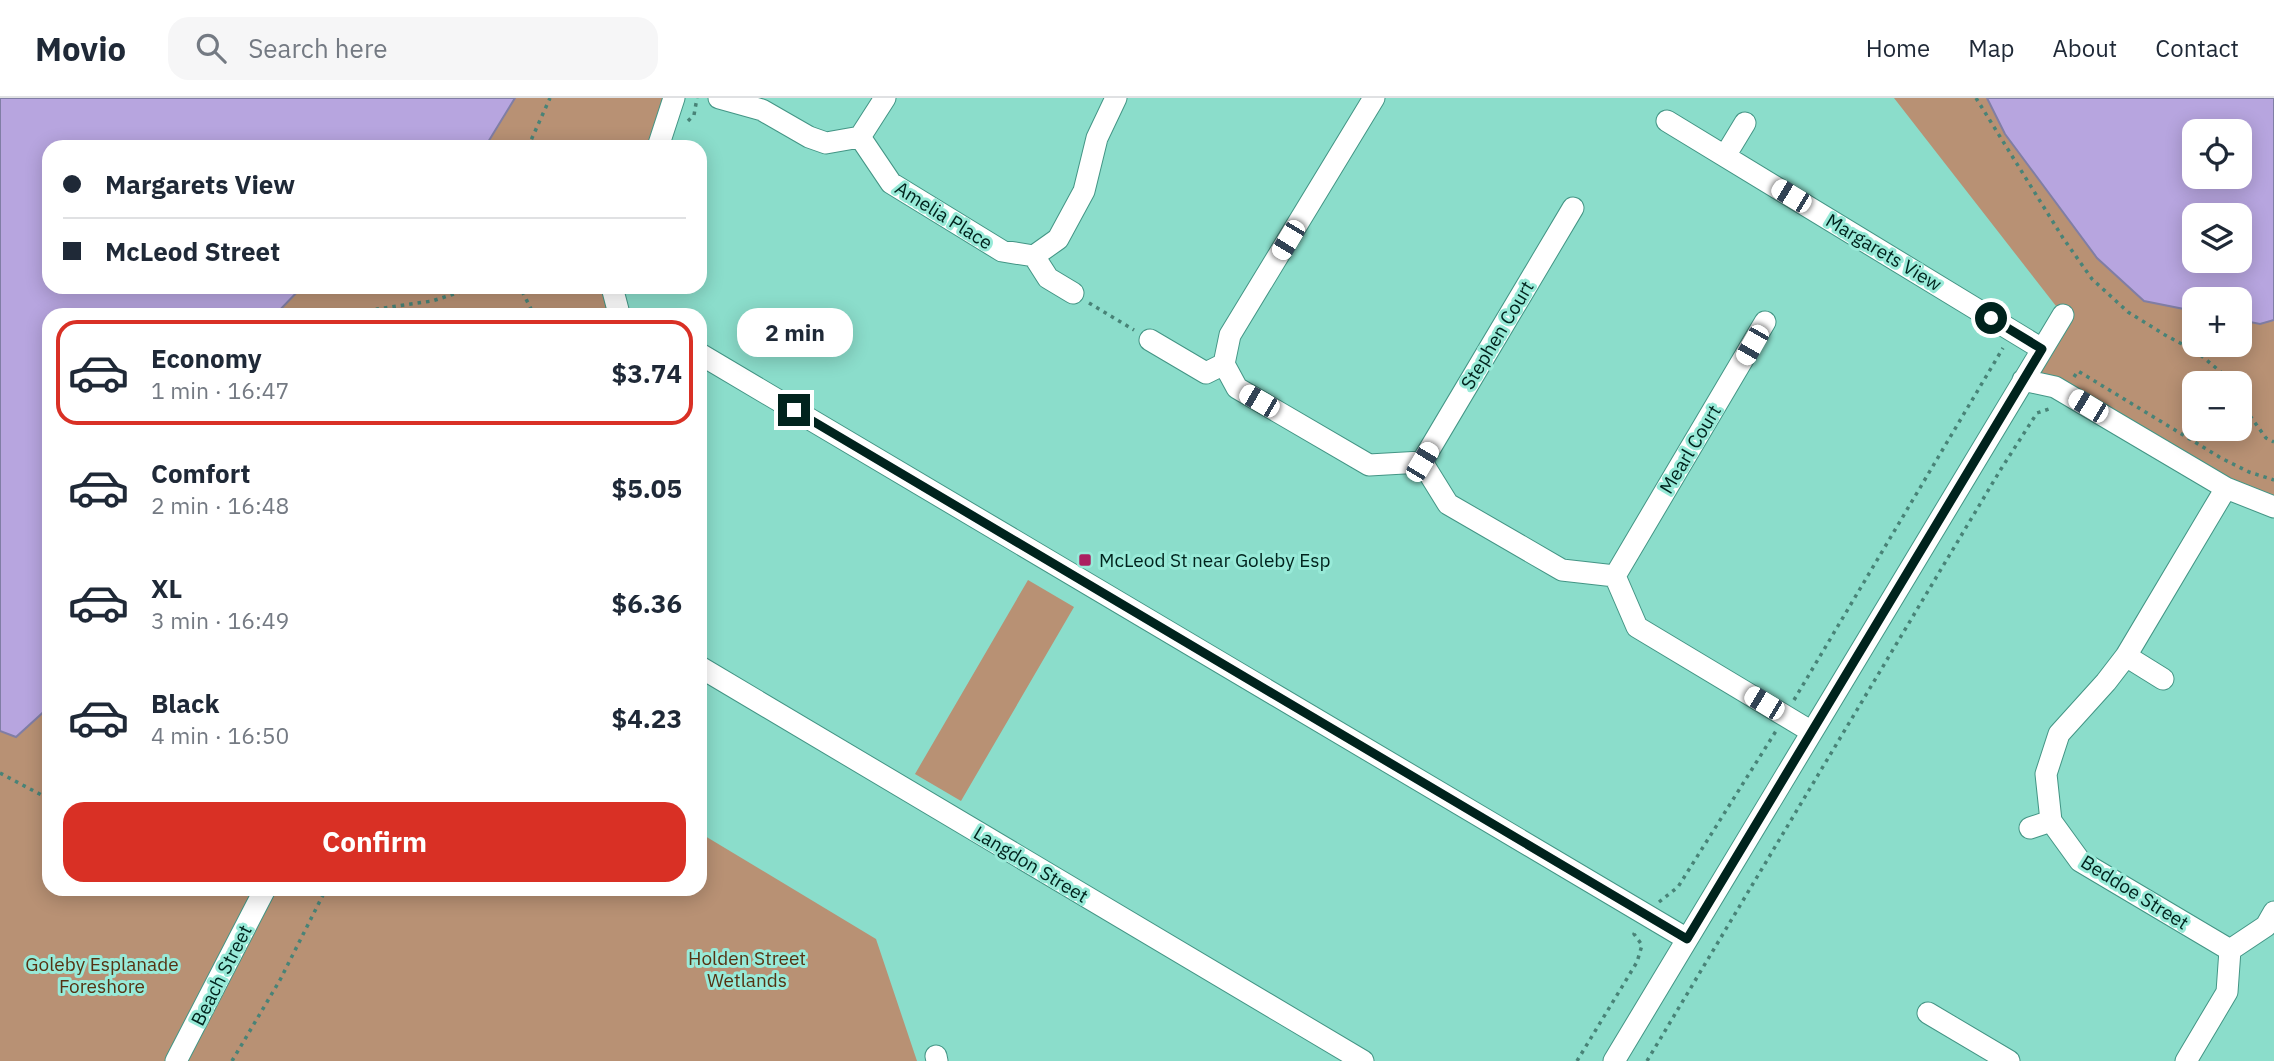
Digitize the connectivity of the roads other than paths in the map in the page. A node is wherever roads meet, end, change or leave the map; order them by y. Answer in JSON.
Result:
{"nodes":[{"id":1,"x":674,"y":98,"type":"edge"},
{"id":2,"x":719,"y":98,"type":"edge"},
{"id":3,"x":885,"y":98,"type":"edge"},
{"id":4,"x":1116,"y":98,"type":"edge"},
{"id":5,"x":1374,"y":98,"type":"edge"},
{"id":6,"x":1667,"y":121,"type":"dead end"},
{"id":7,"x":1745,"y":123,"type":"dead end"},
{"id":8,"x":860,"y":137,"type":"junction"},
{"id":9,"x":660,"y":140,"type":"edge"},
{"id":10,"x":1725,"y":156,"type":"junction"},
{"id":11,"x":1573,"y":208,"type":"dead end"},
{"id":12,"x":1034,"y":256,"type":"junction"},
{"id":13,"x":1073,"y":293,"type":"road end"},
{"id":14,"x":2063,"y":315,"type":"dead end"},
{"id":15,"x":1765,"y":322,"type":"dead end"},
{"id":16,"x":1150,"y":340,"type":"road end"},
{"id":17,"x":2042,"y":349,"type":"junction"},
{"id":18,"x":707,"y":358,"type":"edge"},
{"id":19,"x":1224,"y":364,"type":"junction"},
{"id":20,"x":2024,"y":380,"type":"junction"},
{"id":21,"x":1422,"y":462,"type":"junction"},
{"id":22,"x":2226,"y":488,"type":"junction"},
{"id":23,"x":2274,"y":508,"type":"edge"},
{"id":24,"x":1615,"y":576,"type":"junction"},
{"id":25,"x":2126,"y":656,"type":"junction"},
{"id":26,"x":707,"y":671,"type":"edge"},
{"id":27,"x":2163,"y":679,"type":"dead end"},
{"id":28,"x":1812,"y":732,"type":"junction"},
{"id":29,"x":2051,"y":821,"type":"junction"},
{"id":30,"x":2029,"y":828,"type":"dead end"},
{"id":31,"x":261,"y":896,"type":"edge"},
{"id":32,"x":2274,"y":912,"type":"edge"},
{"id":33,"x":1687,"y":939,"type":"junction"},
{"id":34,"x":2230,"y":950,"type":"junction"},
{"id":35,"x":1928,"y":1013,"type":"dead end"},
{"id":36,"x":176,"y":1061,"type":"edge"},
{"id":37,"x":1363,"y":1061,"type":"edge"},
{"id":38,"x":1614,"y":1061,"type":"edge"},
{"id":39,"x":2009,"y":1061,"type":"edge"},
{"id":40,"x":2186,"y":1061,"type":"edge"}],
"edges":[{"from":1,"to":9,"type":"street"},
{"from":2,"to":8,"type":"street"},
{"from":3,"to":8,"type":"street"},
{"from":4,"to":12,"type":"street"},
{"from":5,"to":19,"type":"street"},
{"from":6,"to":10,"type":"street","name":"Margarets View"},
{"from":7,"to":10,"type":"street"},
{"from":8,"to":12,"type":"street","name":"Amelia Place"},
{"from":10,"to":17,"type":"street","name":"Margarets View"},
{"from":11,"to":21,"type":"street","name":"Stephen Court"},
{"from":12,"to":13,"type":"street"},
{"from":14,"to":17,"type":"street"},
{"from":15,"to":24,"type":"street","name":"Mearl Court"},
{"from":16,"to":19,"type":"street"},
{"from":17,"to":20,"type":"street"},
{"from":18,"to":33,"type":"street"},
{"from":19,"to":21,"type":"street"},
{"from":20,"to":22,"type":"street"},
{"from":20,"to":28,"type":"street"},
{"from":21,"to":24,"type":"street"},
{"from":22,"to":23,"type":"street"},
{"from":22,"to":25,"type":"street","name":"Beddoe Street"},
{"from":24,"to":28,"type":"street"},
{"from":25,"to":27,"type":"street"},
{"from":25,"to":29,"type":"street","name":"Beddoe Street"},
{"from":26,"to":37,"type":"street","name":"Langdon Street"},
{"from":28,"to":33,"type":"street"},
{"from":29,"to":30,"type":"street"},
{"from":29,"to":34,"type":"street","name":"Beddoe Street"},
{"from":31,"to":36,"type":"street","name":"Beach Street"},
{"from":32,"to":34,"type":"street"},
{"from":33,"to":38,"type":"street"},
{"from":34,"to":40,"type":"street"},
{"from":35,"to":39,"type":"street"}]}
